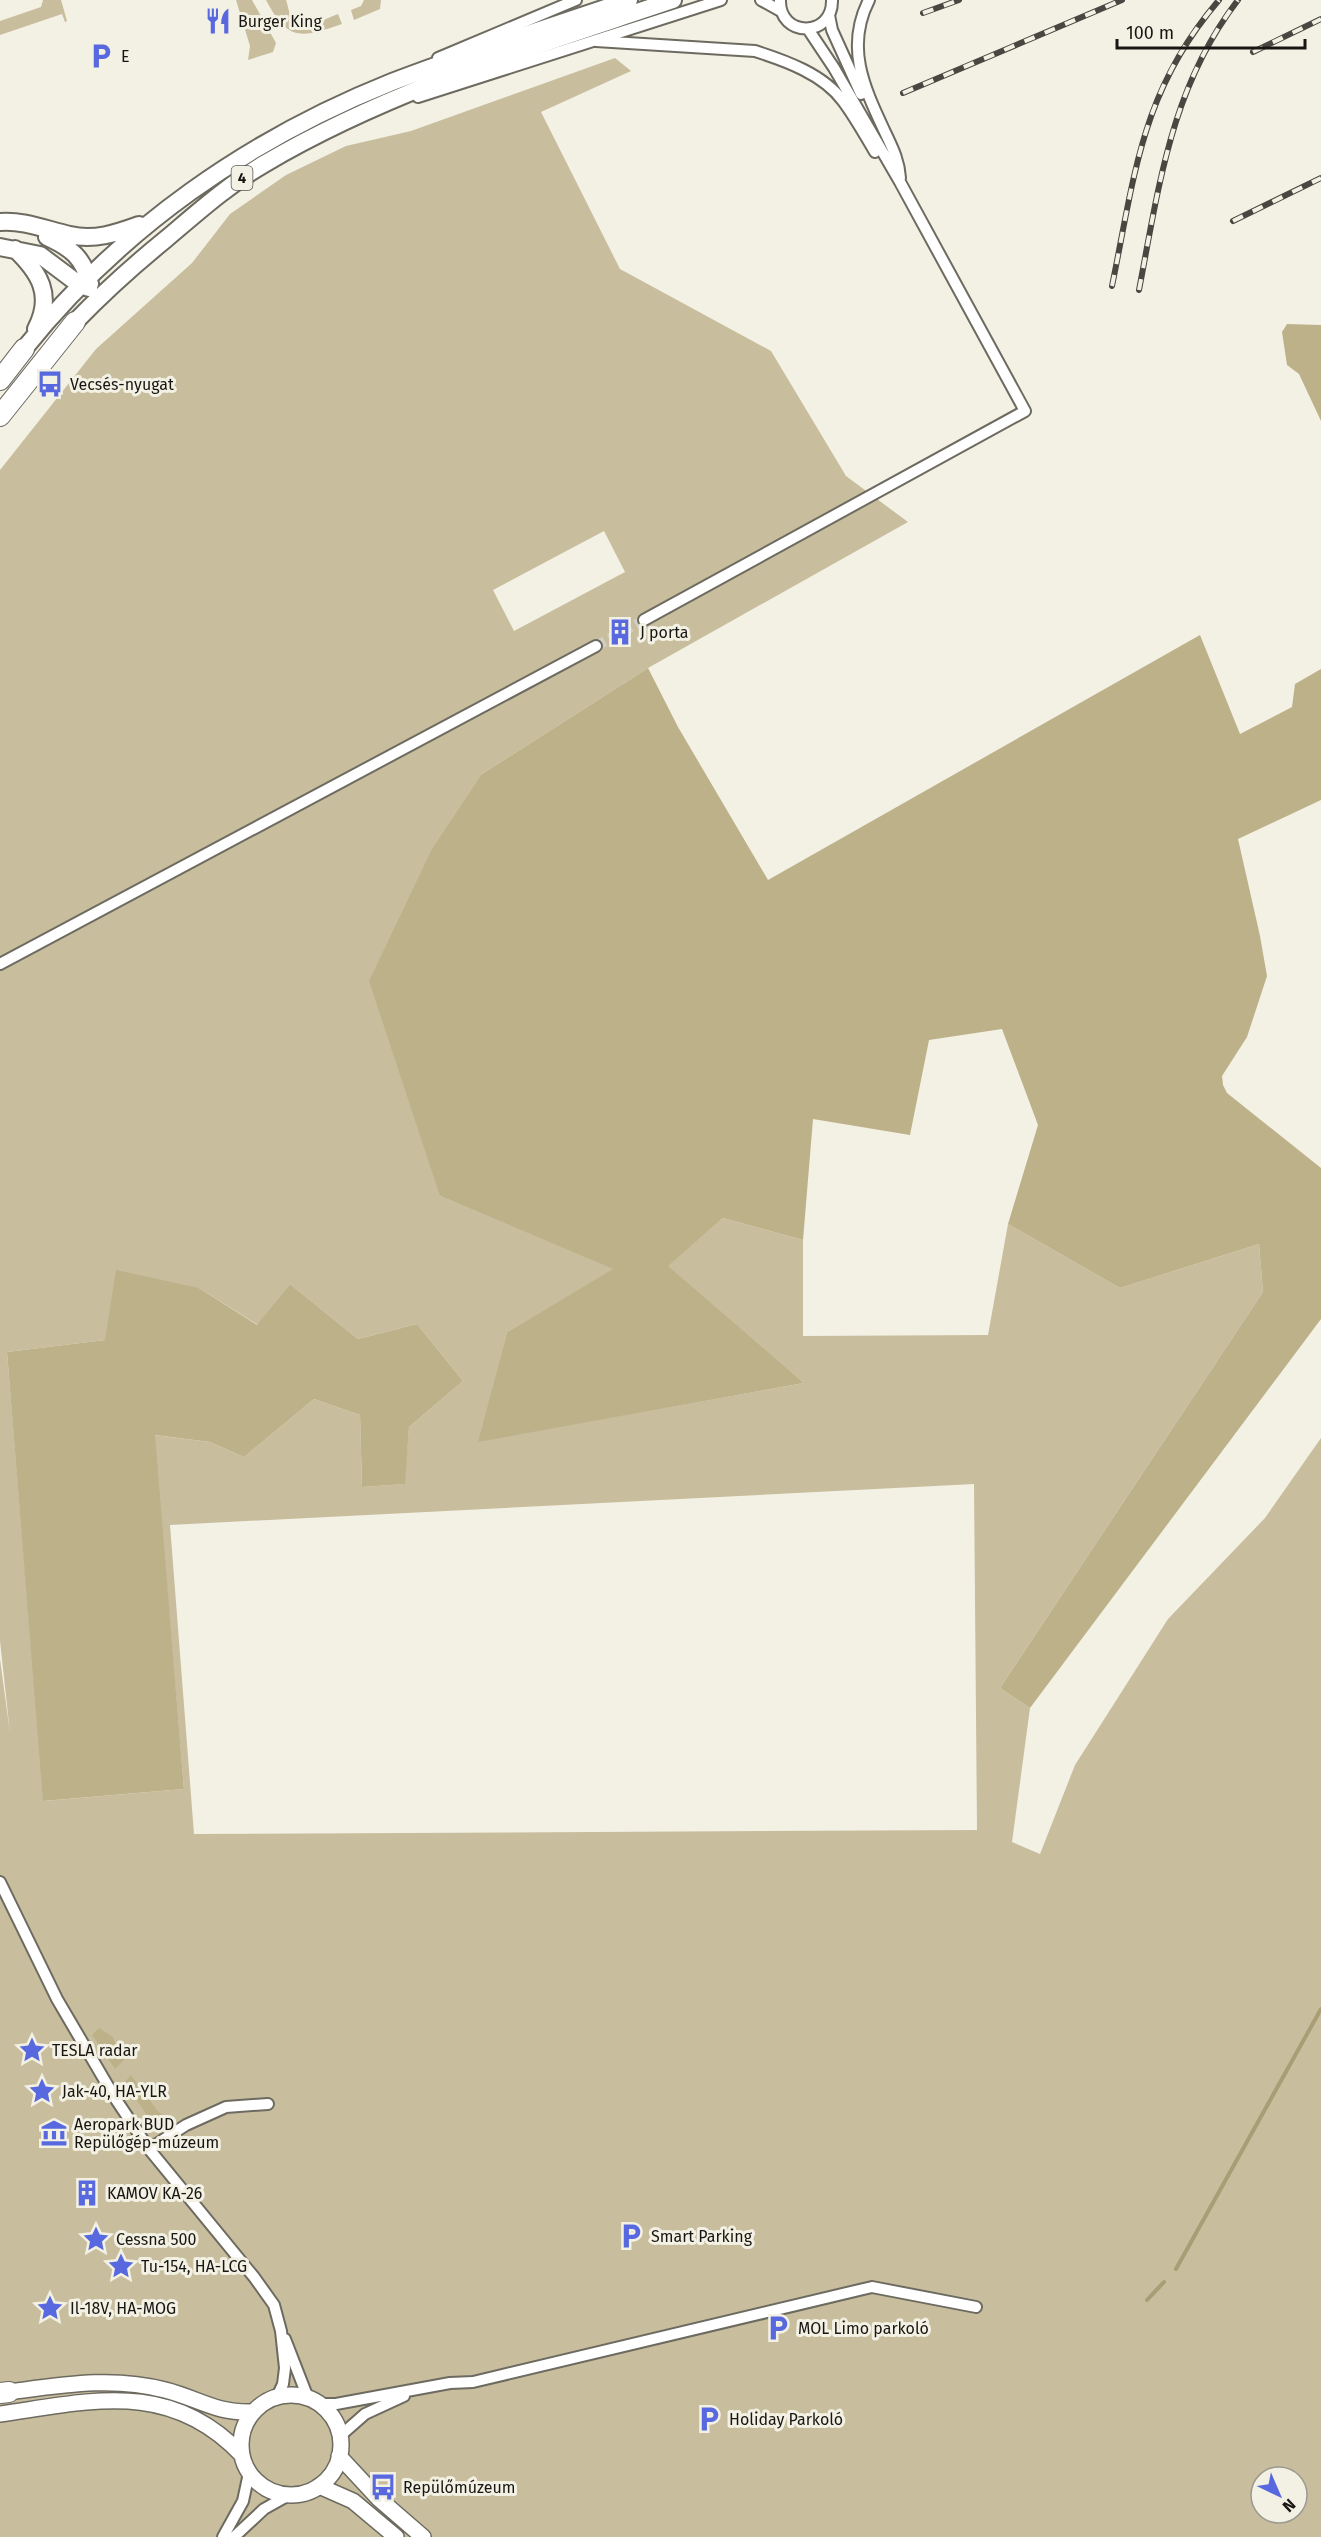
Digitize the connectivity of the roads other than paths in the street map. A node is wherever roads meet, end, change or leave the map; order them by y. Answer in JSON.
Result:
{"nodes":[{"id":1,"x":576,"y":0,"type":"edge"},
{"id":2,"x":629,"y":0,"type":"edge"},
{"id":3,"x":673,"y":0,"type":"edge"},
{"id":4,"x":721,"y":0,"type":"edge"},
{"id":5,"x":761,"y":0,"type":"edge"},
{"id":6,"x":832,"y":0,"type":"edge"},
{"id":7,"x":869,"y":0,"type":"edge"},
{"id":8,"x":780,"y":5,"type":"edge"},
{"id":9,"x":829,"y":15,"type":"junction"},
{"id":10,"x":808,"y":29,"type":"junction"},
{"id":11,"x":557,"y":32,"type":"junction"},
{"id":12,"x":596,"y":41,"type":"junction"},
{"id":13,"x":392,"y":82,"type":"junction"},
{"id":14,"x":377,"y":107,"type":"junction"},
{"id":15,"x":900,"y":182,"type":"junction"},
{"id":16,"x":8,"y":222,"type":"edge"},
{"id":17,"x":149,"y":222,"type":"junction"},
{"id":18,"x":7,"y":248,"type":"edge"},
{"id":19,"x":123,"y":274,"type":"junction"},
{"id":20,"x":86,"y":283,"type":"junction"},
{"id":21,"x":75,"y":321,"type":"junction"},
{"id":22,"x":24,"y":349,"type":"junction"},
{"id":23,"x":0,"y":380,"type":"edge"},
{"id":24,"x":0,"y":416,"type":"edge"},
{"id":25,"x":644,"y":620,"type":"tunnel mouth"},
{"id":26,"x":596,"y":646,"type":"tunnel mouth"},
{"id":27,"x":0,"y":964,"type":"edge"},
{"id":28,"x":0,"y":1882,"type":"edge"},
{"id":29,"x":268,"y":2104,"type":"dead end"},
{"id":30,"x":149,"y":2150,"type":"junction"},
{"id":31,"x":976,"y":2307,"type":"dead end"},
{"id":32,"x":281,"y":2331,"type":"junction"},
{"id":33,"x":415,"y":2390,"type":"junction"},
{"id":34,"x":3,"y":2392,"type":"edge"},
{"id":35,"x":277,"y":2397,"type":"junction"},
{"id":36,"x":314,"y":2401,"type":"junction"},
{"id":37,"x":253,"y":2412,"type":"junction"},
{"id":38,"x":0,"y":2414,"type":"edge"},
{"id":39,"x":340,"y":2436,"type":"junction"},
{"id":40,"x":242,"y":2456,"type":"junction"},
{"id":41,"x":339,"y":2456,"type":"junction"},
{"id":42,"x":249,"y":2472,"type":"junction"},
{"id":43,"x":319,"y":2486,"type":"junction"},
{"id":44,"x":289,"y":2495,"type":"junction"},
{"id":45,"x":223,"y":2537,"type":"edge"},
{"id":46,"x":234,"y":2537,"type":"edge"},
{"id":47,"x":396,"y":2537,"type":"edge"},
{"id":48,"x":423,"y":2537,"type":"edge"}],
"edges":[{"from":1,"to":13,"type":"street"},
{"from":2,"to":11,"type":"main road","number":"4"},
{"from":3,"to":11,"type":"main road","number":"4"},
{"from":4,"to":12,"type":"street"},
{"from":5,"to":8,"type":"street"},
{"from":6,"to":9,"type":"street"},
{"from":7,"to":15,"type":"street"},
{"from":8,"to":10,"type":"street"},
{"from":9,"to":10,"type":"street"},
{"from":9,"to":15,"type":"street"},
{"from":10,"to":15,"type":"street"},
{"from":11,"to":13,"type":"main road","number":"4"},
{"from":11,"to":14,"type":"main road","number":"4"},
{"from":12,"to":14,"type":"street"},
{"from":12,"to":15,"type":"street"},
{"from":13,"to":17,"type":"main road","number":"4"},
{"from":14,"to":19,"type":"main road","number":"4"},
{"from":15,"to":25,"type":"street"},
{"from":16,"to":17,"type":"main road","number":"4"},
{"from":16,"to":20,"type":"main road"},
{"from":17,"to":20,"type":"main road"},
{"from":18,"to":20,"type":"main road"},
{"from":18,"to":22,"type":"main road"},
{"from":19,"to":20,"type":"main road","number":"4"},
{"from":19,"to":21,"type":"main road"},
{"from":20,"to":21,"type":"main road"},
{"from":20,"to":22,"type":"main road"},
{"from":21,"to":24,"type":"highway"},
{"from":22,"to":23,"type":"highway"},
{"from":26,"to":27,"type":"street"},
{"from":28,"to":30,"type":"street"},
{"from":29,"to":30,"type":"street"},
{"from":30,"to":32,"type":"street"},
{"from":31,"to":33,"type":"street"},
{"from":32,"to":35,"type":"street"},
{"from":32,"to":36,"type":"street"},
{"from":33,"to":36,"type":"street"},
{"from":33,"to":39,"type":"street"},
{"from":34,"to":37,"type":"street"},
{"from":35,"to":36,"type":"street"},
{"from":35,"to":37,"type":"street"},
{"from":36,"to":39,"type":"street"},
{"from":37,"to":40,"type":"street"},
{"from":38,"to":40,"type":"street"},
{"from":39,"to":41,"type":"street"},
{"from":40,"to":42,"type":"street"},
{"from":41,"to":43,"type":"street"},
{"from":41,"to":48,"type":"street"},
{"from":42,"to":44,"type":"street"},
{"from":42,"to":45,"type":"street"},
{"from":43,"to":44,"type":"street"},
{"from":43,"to":47,"type":"street"},
{"from":44,"to":46,"type":"street"}]}
